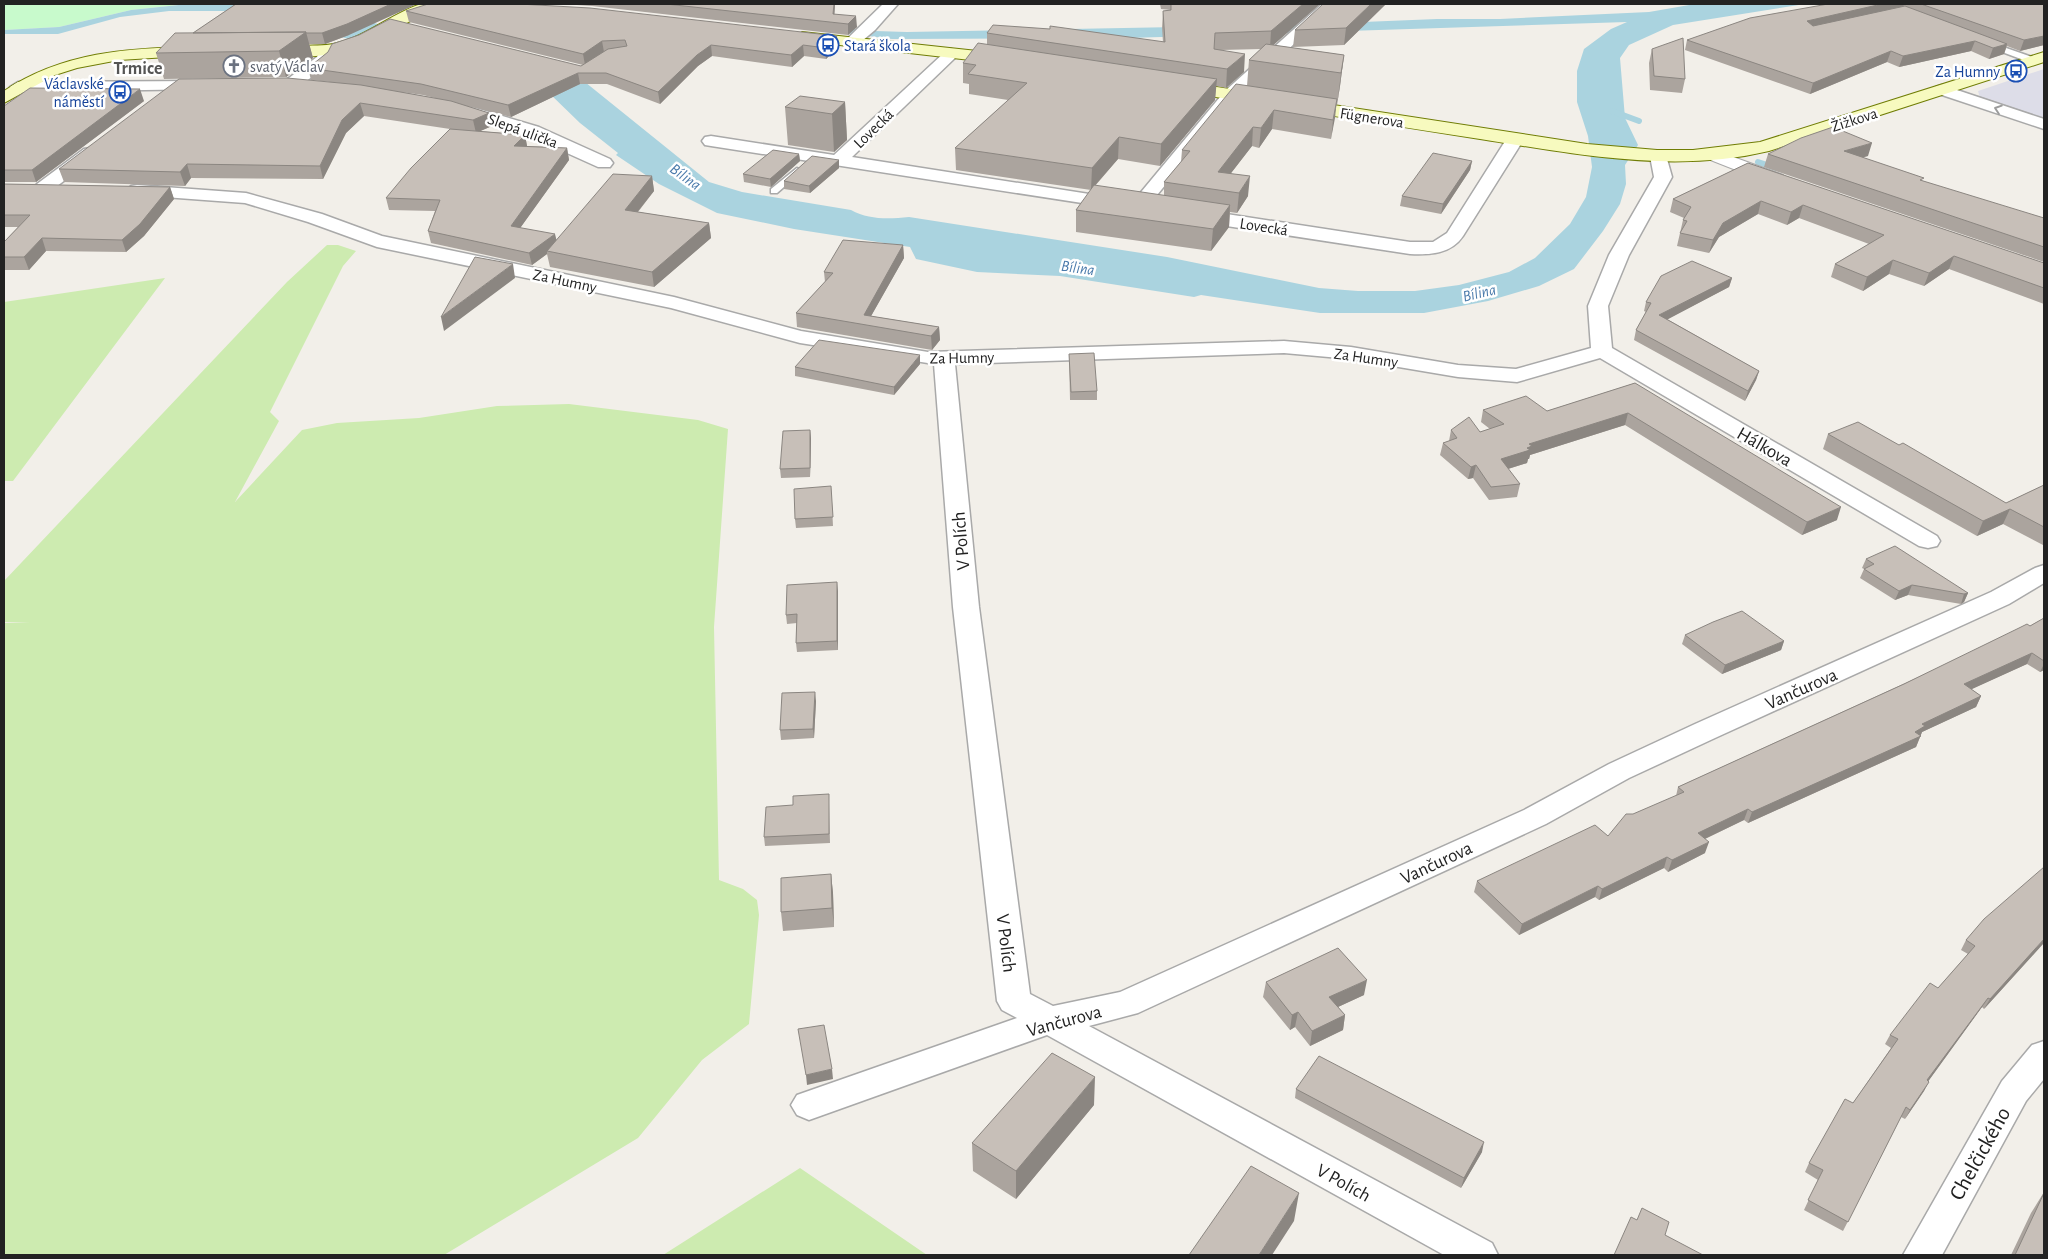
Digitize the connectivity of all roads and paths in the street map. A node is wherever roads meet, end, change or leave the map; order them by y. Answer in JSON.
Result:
{"nodes":[{"id":1,"x":441,"y":4,"type":"edge"},
{"id":2,"x":891,"y":4,"type":"edge"},
{"id":3,"x":1330,"y":4,"type":"edge"},
{"id":4,"x":392,"y":24,"type":"junction"},
{"id":5,"x":412,"y":29,"type":"edge"},
{"id":6,"x":781,"y":34,"type":"edge"},
{"id":7,"x":855,"y":40,"type":"junction"},
{"id":8,"x":1981,"y":41,"type":"edge"},
{"id":9,"x":326,"y":51,"type":"junction"},
{"id":10,"x":209,"y":52,"type":"edge"},
{"id":11,"x":257,"y":52,"type":"edge"},
{"id":12,"x":951,"y":54,"type":"junction"},
{"id":13,"x":2038,"y":59,"type":"edge"},
{"id":14,"x":1023,"y":62,"type":"edge"},
{"id":15,"x":291,"y":84,"type":"junction"},
{"id":16,"x":1164,"y":84,"type":"edge"},
{"id":17,"x":272,"y":85,"type":"edge"},
{"id":18,"x":214,"y":86,"type":"edge"},
{"id":19,"x":18,"y":87,"type":"junction"},
{"id":20,"x":176,"y":87,"type":"junction"},
{"id":21,"x":319,"y":87,"type":"edge"},
{"id":22,"x":1942,"y":90,"type":"junction"},
{"id":23,"x":1231,"y":94,"type":"junction"},
{"id":24,"x":4,"y":98,"type":"edge"},
{"id":25,"x":157,"y":101,"type":"edge"},
{"id":26,"x":439,"y":105,"type":"edge"},
{"id":27,"x":2044,"y":124,"type":"edge"},
{"id":28,"x":1516,"y":139,"type":"junction"},
{"id":29,"x":711,"y":141,"type":"dead end"},
{"id":30,"x":104,"y":142,"type":"edge"},
{"id":31,"x":1649,"y":155,"type":"junction"},
{"id":32,"x":1714,"y":155,"type":"junction"},
{"id":33,"x":814,"y":156,"type":"junction"},
{"id":34,"x":839,"y":160,"type":"junction"},
{"id":35,"x":604,"y":163,"type":"dead end"},
{"id":36,"x":1796,"y":186,"type":"edge"},
{"id":37,"x":72,"y":189,"type":"edge"},
{"id":38,"x":122,"y":190,"type":"edge"},
{"id":39,"x":774,"y":191,"type":"dead end"},
{"id":40,"x":1138,"y":207,"type":"junction"},
{"id":41,"x":1157,"y":210,"type":"edge"},
{"id":42,"x":1176,"y":212,"type":"edge"},
{"id":43,"x":1602,"y":351,"type":"junction"},
{"id":44,"x":944,"y":358,"type":"junction"},
{"id":45,"x":1928,"y":541,"type":"dead end"},
{"id":46,"x":2044,"y":573,"type":"edge"},
{"id":47,"x":1048,"y":1021,"type":"junction"},
{"id":48,"x":2044,"y":1056,"type":"edge"},
{"id":49,"x":809,"y":1105,"type":"dead end"},
{"id":50,"x":1479,"y":1255,"type":"edge"},
{"id":51,"x":1922,"y":1255,"type":"edge"}],
"edges":[{"from":1,"to":4,"type":"main road"},
{"from":2,"to":7,"type":"street"},
{"from":3,"to":23,"type":"street"},
{"from":4,"to":5,"type":"street"},
{"from":4,"to":9,"type":"main road"},
{"from":6,"to":7,"type":"main road"},
{"from":7,"to":12,"type":"main road"},
{"from":8,"to":13,"type":"lane"},
{"from":9,"to":11,"type":"main road"},
{"from":9,"to":15,"type":"street"},
{"from":10,"to":19,"type":"main road"},
{"from":12,"to":14,"type":"main road"},
{"from":12,"to":34,"type":"street","name":"Lovecká"},
{"from":13,"to":22,"type":"main road","name":"Žižkova"},
{"from":15,"to":17,"type":"street"},
{"from":15,"to":21,"type":"street"},
{"from":16,"to":23,"type":"main road","name":"Fügnerova"},
{"from":18,"to":20,"type":"street"},
{"from":19,"to":20,"type":"street"},
{"from":19,"to":24,"type":"main road"},
{"from":20,"to":25,"type":"street"},
{"from":27,"to":22,"type":"street","one_way":true},
{"from":22,"to":32,"type":"main road","name":"Žižkova"},
{"from":23,"to":28,"type":"main road","name":"Fügnerova"},
{"from":23,"to":40,"type":"street"},
{"from":26,"to":35,"type":"street","name":"Slepá ulička"},
{"from":28,"to":31,"type":"main road","name":"Fügnerova"},
{"from":28,"to":42,"type":"street","name":"Lovecká"},
{"from":29,"to":33,"type":"street","name":"Lovecká"},
{"from":30,"to":37,"type":"street"},
{"from":31,"to":32,"type":"main road","name":"Žižkova"},
{"from":31,"to":43,"type":"street"},
{"from":32,"to":36,"type":"street"},
{"from":33,"to":34,"type":"street","name":"Lovecká"},
{"from":33,"to":39,"type":"lane"},
{"from":34,"to":40,"type":"street","name":"Lovecká"},
{"from":38,"to":44,"type":"street","name":"Za Humny"},
{"from":40,"to":41,"type":"street","name":"Lovecká"},
{"from":43,"to":44,"type":"street","name":"Za Humny"},
{"from":43,"to":45,"type":"street","name":"Hálkova"},
{"from":44,"to":47,"type":"street","name":"V Polích"},
{"from":46,"to":47,"type":"street","name":"Vančurova"},
{"from":47,"to":49,"type":"street","name":"Vančurova"},
{"from":47,"to":50,"type":"street","name":"V Polích"},
{"from":48,"to":51,"type":"street","name":"Chelčického"}]}
